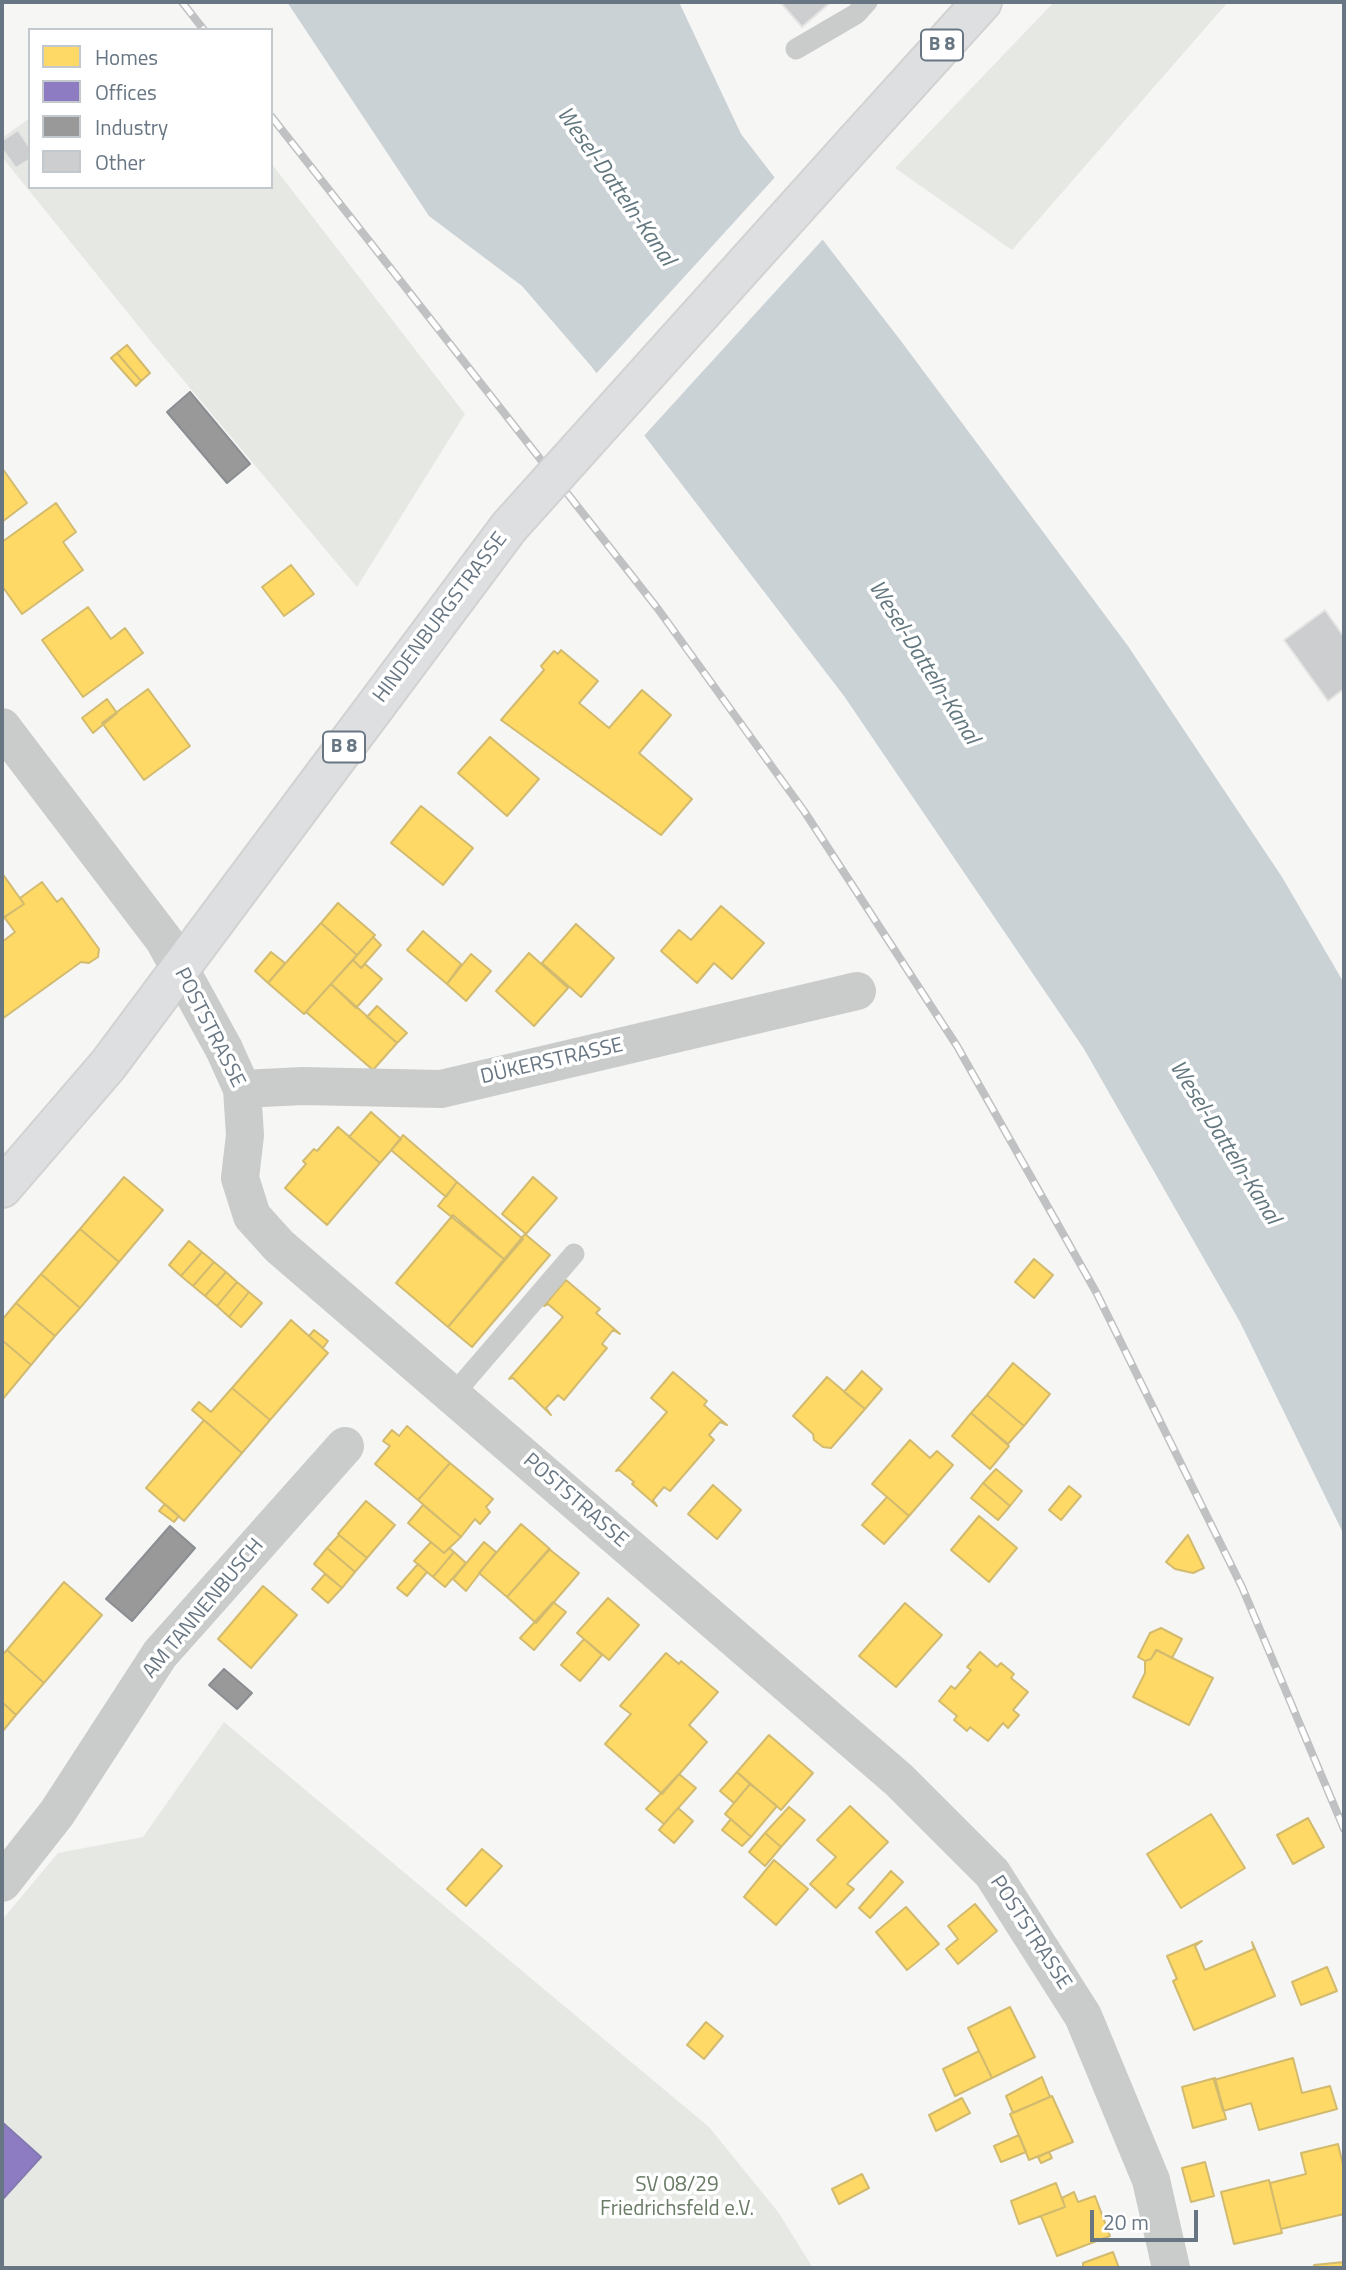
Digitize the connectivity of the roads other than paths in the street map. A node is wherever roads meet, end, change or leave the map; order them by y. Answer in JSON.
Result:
{"nodes":[{"id":1,"x":867,"y":2,"type":"edge"},
{"id":2,"x":982,"y":2,"type":"edge"},
{"id":3,"x":796,"y":49,"type":"dead end"},
{"id":4,"x":2,"y":727,"type":"edge"},
{"id":5,"x":178,"y":967,"type":"junction"},
{"id":6,"x":857,"y":990,"type":"dead end"},
{"id":7,"x":242,"y":1089,"type":"junction"},
{"id":8,"x":2,"y":1188,"type":"edge"},
{"id":9,"x":574,"y":1254,"type":"dead end"},
{"id":10,"x":452,"y":1396,"type":"junction"},
{"id":11,"x":345,"y":1446,"type":"dead end"},
{"id":12,"x":2,"y":1883,"type":"edge"},
{"id":13,"x":1171,"y":2268,"type":"edge"}],
"edges":[{"from":1,"to":3,"type":"lane"},
{"from":2,"to":5,"type":"main road","name":"HINDENBURGSTRASSE","number":"B 8","bridge":true},
{"from":4,"to":5,"type":"street","name":"POSTSTRASSE"},
{"from":5,"to":7,"type":"street","name":"POSTSTRASSE"},
{"from":5,"to":8,"type":"main road","name":"HINDENBURGSTRASSE","number":"B 8"},
{"from":6,"to":7,"type":"street","name":"DÜKERSTRASSE"},
{"from":7,"to":10,"type":"street","name":"POSTSTRASSE"},
{"from":9,"to":10,"type":"lane"},
{"from":10,"to":13,"type":"street","name":"POSTSTRASSE"},
{"from":11,"to":12,"type":"street","name":"AM TANNENBUSCH"}]}
